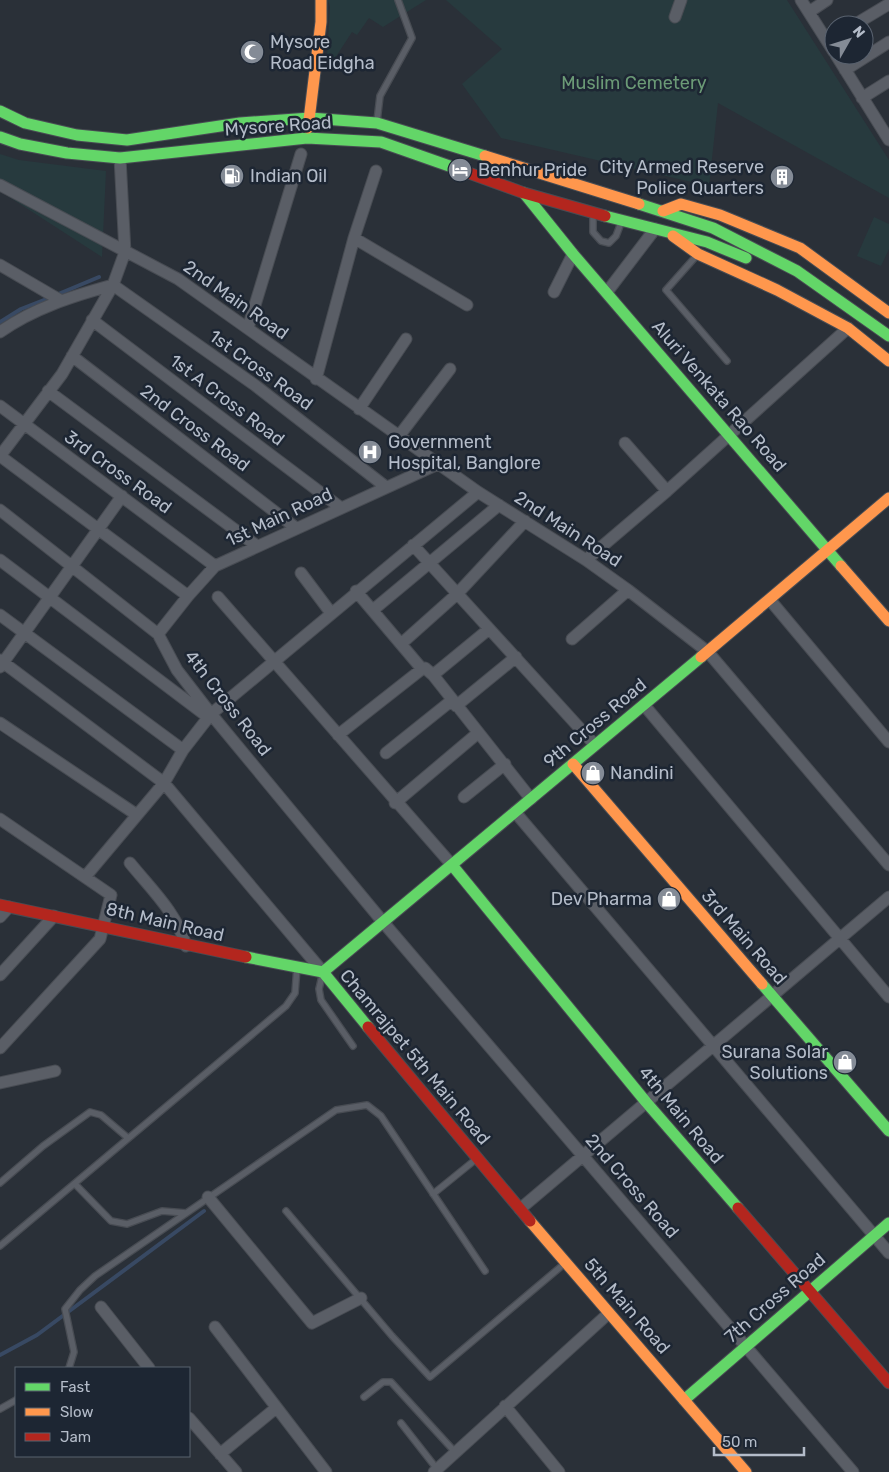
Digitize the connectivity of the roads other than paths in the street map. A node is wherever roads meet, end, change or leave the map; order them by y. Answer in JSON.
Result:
{"nodes":[{"id":1,"x":321,"y":0,"type":"edge"},
{"id":2,"x":398,"y":0,"type":"edge"},
{"id":3,"x":681,"y":0,"type":"edge"},
{"id":4,"x":801,"y":0,"type":"edge"},
{"id":5,"x":827,"y":0,"type":"edge"},
{"id":6,"x":889,"y":4,"type":"edge"},
{"id":7,"x":809,"y":12,"type":"junction"},
{"id":8,"x":871,"y":15,"type":"edge"},
{"id":9,"x":675,"y":17,"type":"dead end"},
{"id":10,"x":824,"y":30,"type":"edge"},
{"id":11,"x":889,"y":42,"type":"edge"},
{"id":12,"x":842,"y":65,"type":"edge"},
{"id":13,"x":845,"y":70,"type":"junction"},
{"id":14,"x":889,"y":81,"type":"edge"},
{"id":15,"x":862,"y":98,"type":"junction"},
{"id":16,"x":0,"y":111,"type":"edge"},
{"id":17,"x":310,"y":118,"type":"junction"},
{"id":18,"x":377,"y":123,"type":"junction"},
{"id":19,"x":885,"y":124,"type":"edge"},
{"id":20,"x":0,"y":137,"type":"edge"},
{"id":21,"x":307,"y":138,"type":"junction"},
{"id":22,"x":889,"y":140,"type":"edge"},
{"id":23,"x":301,"y":154,"type":"dead end"},
{"id":24,"x":120,"y":158,"type":"junction"},
{"id":25,"x":376,"y":172,"type":"dead end"},
{"id":26,"x":0,"y":185,"type":"edge"},
{"id":27,"x":524,"y":193,"type":"junction"},
{"id":28,"x":663,"y":210,"type":"junction"},
{"id":29,"x":593,"y":212,"type":"junction"},
{"id":30,"x":622,"y":221,"type":"junction"},
{"id":31,"x":654,"y":229,"type":"junction"},
{"id":32,"x":667,"y":232,"type":"junction"},
{"id":33,"x":354,"y":238,"type":"junction"},
{"id":34,"x":125,"y":252,"type":"junction"},
{"id":35,"x":573,"y":254,"type":"junction"},
{"id":36,"x":698,"y":254,"type":"junction"},
{"id":37,"x":0,"y":265,"type":"edge"},
{"id":38,"x":113,"y":285,"type":"junction"},
{"id":39,"x":554,"y":292,"type":"dead end"},
{"id":40,"x":607,"y":292,"type":"junction"},
{"id":41,"x":60,"y":300,"type":"junction"},
{"id":42,"x":467,"y":305,"type":"dead end"},
{"id":43,"x":889,"y":313,"type":"edge"},
{"id":44,"x":92,"y":320,"type":"junction"},
{"id":45,"x":248,"y":328,"type":"junction"},
{"id":46,"x":848,"y":328,"type":"junction"},
{"id":47,"x":0,"y":332,"type":"edge"},
{"id":48,"x":889,"y":336,"type":"edge"},
{"id":49,"x":406,"y":339,"type":"dead end"},
{"id":50,"x":889,"y":347,"type":"edge"},
{"id":51,"x":72,"y":356,"type":"junction"},
{"id":52,"x":889,"y":360,"type":"edge"},
{"id":53,"x":727,"y":361,"type":"dead end"},
{"id":54,"x":450,"y":369,"type":"dead end"},
{"id":55,"x":316,"y":378,"type":"junction"},
{"id":56,"x":48,"y":391,"type":"junction"},
{"id":57,"x":0,"y":406,"type":"edge"},
{"id":58,"x":359,"y":409,"type":"junction"},
{"id":59,"x":24,"y":424,"type":"junction"},
{"id":60,"x":730,"y":435,"type":"junction"},
{"id":61,"x":399,"y":436,"type":"junction"},
{"id":62,"x":625,"y":443,"type":"dead end"},
{"id":63,"x":0,"y":456,"type":"edge"},
{"id":64,"x":438,"y":464,"type":"junction"},
{"id":65,"x":386,"y":487,"type":"junction"},
{"id":66,"x":667,"y":491,"type":"junction"},
{"id":67,"x":478,"y":492,"type":"junction"},
{"id":68,"x":122,"y":496,"type":"junction"},
{"id":69,"x":889,"y":498,"type":"edge"},
{"id":70,"x":499,"y":505,"type":"junction"},
{"id":71,"x":342,"y":508,"type":"junction"},
{"id":72,"x":0,"y":510,"type":"edge"},
{"id":73,"x":525,"y":521,"type":"junction"},
{"id":74,"x":296,"y":528,"type":"junction"},
{"id":75,"x":98,"y":529,"type":"junction"},
{"id":76,"x":413,"y":545,"type":"junction"},
{"id":77,"x":257,"y":546,"type":"junction"},
{"id":78,"x":829,"y":552,"type":"junction"},
{"id":79,"x":0,"y":560,"type":"edge"},
{"id":80,"x":586,"y":560,"type":"junction"},
{"id":81,"x":430,"y":563,"type":"junction"},
{"id":82,"x":72,"y":566,"type":"junction"},
{"id":83,"x":216,"y":566,"type":"junction"},
{"id":84,"x":301,"y":573,"type":"dead end"},
{"id":85,"x":628,"y":590,"type":"junction"},
{"id":86,"x":356,"y":591,"type":"junction"},
{"id":87,"x":457,"y":594,"type":"junction"},
{"id":88,"x":188,"y":596,"type":"junction"},
{"id":89,"x":50,"y":597,"type":"junction"},
{"id":90,"x":218,"y":597,"type":"dead end"},
{"id":91,"x":770,"y":600,"type":"junction"},
{"id":92,"x":373,"y":610,"type":"junction"},
{"id":93,"x":330,"y":613,"type":"junction"},
{"id":94,"x":0,"y":615,"type":"edge"},
{"id":95,"x":889,"y":621,"type":"edge"},
{"id":96,"x":489,"y":628,"type":"junction"},
{"id":97,"x":24,"y":633,"type":"junction"},
{"id":98,"x":158,"y":634,"type":"junction"},
{"id":99,"x":572,"y":639,"type":"dead end"},
{"id":100,"x":401,"y":644,"type":"junction"},
{"id":101,"x":708,"y":652,"type":"junction"},
{"id":102,"x":516,"y":657,"type":"junction"},
{"id":103,"x":274,"y":660,"type":"junction"},
{"id":104,"x":1,"y":663,"type":"edge"},
{"id":105,"x":422,"y":669,"type":"junction"},
{"id":106,"x":433,"y":675,"type":"junction"},
{"id":107,"x":454,"y":703,"type":"junction"},
{"id":108,"x":644,"y":705,"type":"junction"},
{"id":109,"x":210,"y":715,"type":"junction"},
{"id":110,"x":0,"y":723,"type":"edge"},
{"id":111,"x":478,"y":733,"type":"junction"},
{"id":112,"x":338,"y":735,"type":"junction"},
{"id":113,"x":889,"y":742,"type":"edge"},
{"id":114,"x":596,"y":746,"type":"junction"},
{"id":115,"x":183,"y":750,"type":"junction"},
{"id":116,"x":386,"y":753,"type":"dead end"},
{"id":117,"x":505,"y":764,"type":"junction"},
{"id":118,"x":573,"y":764,"type":"junction"},
{"id":119,"x":164,"y":783,"type":"junction"},
{"id":120,"x":464,"y":797,"type":"dead end"},
{"id":121,"x":531,"y":799,"type":"junction"},
{"id":122,"x":396,"y":803,"type":"junction"},
{"id":123,"x":516,"y":812,"type":"junction"},
{"id":124,"x":137,"y":815,"type":"junction"},
{"id":125,"x":0,"y":819,"type":"edge"},
{"id":126,"x":130,"y":863,"type":"dead end"},
{"id":127,"x":889,"y":864,"type":"edge"},
{"id":128,"x":452,"y":865,"type":"junction"},
{"id":129,"x":85,"y":877,"type":"junction"},
{"id":130,"x":889,"y":897,"type":"edge"},
{"id":131,"x":4,"y":906,"type":"edge"},
{"id":132,"x":0,"y":916,"type":"edge"},
{"id":133,"x":54,"y":916,"type":"junction"},
{"id":134,"x":383,"y":922,"type":"junction"},
{"id":135,"x":105,"y":926,"type":"junction"},
{"id":136,"x":840,"y":939,"type":"junction"},
{"id":137,"x":186,"y":946,"type":"junction"},
{"id":138,"x":297,"y":967,"type":"junction"},
{"id":139,"x":323,"y":972,"type":"junction"},
{"id":140,"x":0,"y":975,"type":"edge"},
{"id":141,"x":772,"y":996,"type":"junction"},
{"id":142,"x":889,"y":996,"type":"edge"},
{"id":143,"x":353,"y":1046,"type":"dead end"},
{"id":144,"x":713,"y":1046,"type":"junction"},
{"id":145,"x":0,"y":1048,"type":"edge"},
{"id":146,"x":55,"y":1071,"type":"dead end"},
{"id":147,"x":0,"y":1084,"type":"edge"},
{"id":148,"x":646,"y":1102,"type":"junction"},
{"id":149,"x":889,"y":1131,"type":"edge"},
{"id":150,"x":128,"y":1138,"type":"junction"},
{"id":151,"x":583,"y":1156,"type":"junction"},
{"id":152,"x":479,"y":1161,"type":"junction"},
{"id":153,"x":0,"y":1183,"type":"edge"},
{"id":154,"x":76,"y":1184,"type":"junction"},
{"id":155,"x":433,"y":1194,"type":"junction"},
{"id":156,"x":208,"y":1197,"type":"junction"},
{"id":157,"x":520,"y":1209,"type":"junction"},
{"id":158,"x":286,"y":1211,"type":"dead end"},
{"id":159,"x":186,"y":1213,"type":"junction"},
{"id":160,"x":889,"y":1223,"type":"edge"},
{"id":161,"x":874,"y":1236,"type":"junction"},
{"id":162,"x":0,"y":1246,"type":"edge"},
{"id":163,"x":889,"y":1253,"type":"edge"},
{"id":164,"x":566,"y":1262,"type":"junction"},
{"id":165,"x":485,"y":1271,"type":"dead end"},
{"id":166,"x":810,"y":1291,"type":"junction"},
{"id":167,"x":361,"y":1298,"type":"junction"},
{"id":168,"x":101,"y":1307,"type":"dead end"},
{"id":169,"x":609,"y":1313,"type":"junction"},
{"id":170,"x":215,"y":1327,"type":"dead end"},
{"id":171,"x":746,"y":1346,"type":"junction"},
{"id":172,"x":68,"y":1367,"type":"edge"},
{"id":173,"x":148,"y":1367,"type":"edge"},
{"id":174,"x":889,"y":1383,"type":"edge"},
{"id":175,"x":364,"y":1397,"type":"dead end"},
{"id":176,"x":684,"y":1400,"type":"junction"},
{"id":177,"x":15,"y":1401,"type":"edge"},
{"id":178,"x":505,"y":1406,"type":"junction"},
{"id":179,"x":276,"y":1408,"type":"junction"},
{"id":180,"x":0,"y":1409,"type":"edge"},
{"id":181,"x":190,"y":1419,"type":"edge"},
{"id":182,"x":401,"y":1424,"type":"dead end"},
{"id":183,"x":455,"y":1452,"type":"junction"},
{"id":184,"x":220,"y":1454,"type":"junction"},
{"id":185,"x":435,"y":1470,"type":"edge"},
{"id":186,"x":236,"y":1472,"type":"edge"},
{"id":187,"x":326,"y":1472,"type":"edge"},
{"id":188,"x":559,"y":1472,"type":"edge"},
{"id":189,"x":746,"y":1472,"type":"edge"},
{"id":190,"x":853,"y":1472,"type":"edge"}],
"edges":[{"from":1,"to":17,"type":"main road"},
{"from":2,"to":18,"type":"lane"},
{"from":3,"to":9,"type":"street"},
{"from":4,"to":7,"type":"street"},
{"from":5,"to":7,"type":"street"},
{"from":6,"to":8,"type":"street"},
{"from":7,"to":10,"type":"street"},
{"from":11,"to":13,"type":"street"},
{"from":12,"to":13,"type":"street"},
{"from":13,"to":15,"type":"street"},
{"from":14,"to":15,"type":"street"},
{"from":15,"to":19,"type":"street"},
{"from":16,"to":17,"type":"main road","name":"Mysore Road"},
{"from":17,"to":18,"type":"main road","name":"Mysore Road"},
{"from":17,"to":21,"type":"main road"},
{"from":18,"to":28,"type":"main road","name":"Mysore Road"},
{"from":19,"to":22,"type":"street"},
{"from":20,"to":24,"type":"main road","name":"Mysore Road"},
{"from":21,"to":24,"type":"main road","name":"Mysore Road"},
{"from":21,"to":27,"type":"main road","name":"Mysore Road"},
{"from":23,"to":45,"type":"street"},
{"from":24,"to":34,"type":"street"},
{"from":25,"to":33,"type":"street"},
{"from":26,"to":34,"type":"street","name":"2nd Main Road"},
{"from":27,"to":29,"type":"main road","name":"Mysore Road"},
{"from":27,"to":35,"type":"main road","name":"Aluri Venkata Rao Road"},
{"from":28,"to":43,"type":"main road"},
{"from":28,"to":48,"type":"main road","name":"Mysore Road"},
{"from":29,"to":30,"type":"main road","name":"Mysore Road"},
{"from":29,"to":30,"type":"lane"},
{"from":30,"to":31,"type":"main road","name":"Mysore Road"},
{"from":31,"to":32,"type":"main road","name":"Mysore Road"},
{"from":31,"to":40,"type":"street"},
{"from":32,"to":36,"type":"main road"},
{"from":32,"to":50,"type":"main road","name":"Mysore Road"},
{"from":33,"to":42,"type":"street"},
{"from":33,"to":55,"type":"street"},
{"from":34,"to":38,"type":"street"},
{"from":34,"to":45,"type":"street","name":"2nd Main Road"},
{"from":35,"to":39,"type":"street"},
{"from":35,"to":40,"type":"main road","name":"Aluri Venkata Rao Road"},
{"from":36,"to":46,"type":"main road"},
{"from":36,"to":53,"type":"lane"},
{"from":37,"to":41,"type":"street"},
{"from":38,"to":41,"type":"street"},
{"from":38,"to":44,"type":"street"},
{"from":38,"to":65,"type":"street","name":"1st Cross Road"},
{"from":40,"to":60,"type":"main road","name":"Aluri Venkata Rao Road"},
{"from":41,"to":47,"type":"street"},
{"from":44,"to":51,"type":"street"},
{"from":44,"to":71,"type":"street","name":"1st A Cross Road"},
{"from":45,"to":55,"type":"street","name":"2nd Main Road"},
{"from":46,"to":52,"type":"main road"},
{"from":46,"to":60,"type":"street"},
{"from":49,"to":58,"type":"street"},
{"from":51,"to":56,"type":"street"},
{"from":51,"to":74,"type":"street","name":"2nd Cross Road"},
{"from":54,"to":61,"type":"street"},
{"from":55,"to":58,"type":"street","name":"2nd Main Road"},
{"from":56,"to":59,"type":"street"},
{"from":56,"to":77,"type":"street"},
{"from":57,"to":59,"type":"street","name":"3rd Cross Road"},
{"from":58,"to":61,"type":"street","name":"2nd Main Road"},
{"from":59,"to":63,"type":"street"},
{"from":59,"to":68,"type":"street","name":"3rd Cross Road"},
{"from":60,"to":66,"type":"street"},
{"from":60,"to":78,"type":"main road","name":"Aluri Venkata Rao Road"},
{"from":61,"to":64,"type":"street","name":"2nd Main Road"},
{"from":62,"to":66,"type":"street"},
{"from":63,"to":75,"type":"street"},
{"from":64,"to":65,"type":"street","name":"1st Main Road"},
{"from":64,"to":67,"type":"street","name":"2nd Main Road"},
{"from":65,"to":71,"type":"street","name":"1st Main Road"},
{"from":66,"to":80,"type":"street"},
{"from":67,"to":70,"type":"street","name":"2nd Main Road"},
{"from":67,"to":76,"type":"street"},
{"from":68,"to":75,"type":"street"},
{"from":68,"to":83,"type":"street","name":"3rd Cross Road"},
{"from":69,"to":78,"type":"main road","name":"9th Cross Road"},
{"from":70,"to":73,"type":"street","name":"2nd Main Road"},
{"from":70,"to":81,"type":"street"},
{"from":71,"to":74,"type":"street","name":"1st Main Road"},
{"from":72,"to":82,"type":"street","name":"4th Cross Road"},
{"from":73,"to":80,"type":"street","name":"2nd Main Road"},
{"from":73,"to":87,"type":"street"},
{"from":74,"to":77,"type":"street","name":"1st Main Road"},
{"from":75,"to":82,"type":"street"},
{"from":75,"to":88,"type":"street"},
{"from":76,"to":81,"type":"street"},
{"from":76,"to":86,"type":"street"},
{"from":77,"to":83,"type":"street","name":"1st Main Road"},
{"from":78,"to":91,"type":"main road","name":"9th Cross Road"},
{"from":78,"to":95,"type":"main road","name":"Aluri Venkata Rao Road"},
{"from":79,"to":89,"type":"street"},
{"from":80,"to":85,"type":"street","name":"2nd Main Road"},
{"from":81,"to":87,"type":"street"},
{"from":81,"to":92,"type":"street"},
{"from":82,"to":89,"type":"street"},
{"from":82,"to":98,"type":"street","name":"4th Cross Road"},
{"from":83,"to":88,"type":"street","name":"1st Main Road"},
{"from":84,"to":93,"type":"street"},
{"from":85,"to":99,"type":"street"},
{"from":85,"to":101,"type":"street","name":"2nd Main Road"},
{"from":86,"to":92,"type":"street"},
{"from":86,"to":93,"type":"street"},
{"from":87,"to":96,"type":"street"},
{"from":87,"to":100,"type":"street"},
{"from":88,"to":98,"type":"street","name":"1st Main Road"},
{"from":89,"to":97,"type":"street"},
{"from":89,"to":109,"type":"street"},
{"from":90,"to":103,"type":"street"},
{"from":91,"to":101,"type":"main road","name":"9th Cross Road"},
{"from":91,"to":113,"type":"street"},
{"from":92,"to":100,"type":"street"},
{"from":93,"to":103,"type":"street"},
{"from":94,"to":97,"type":"street"},
{"from":96,"to":102,"type":"street"},
{"from":96,"to":106,"type":"street"},
{"from":97,"to":104,"type":"street"},
{"from":97,"to":115,"type":"street"},
{"from":98,"to":109,"type":"street","name":"4th Cross Road"},
{"from":100,"to":105,"type":"street"},
{"from":101,"to":108,"type":"main road","name":"9th Cross Road"},
{"from":101,"to":127,"type":"street","name":"2nd Main Road"},
{"from":102,"to":107,"type":"street"},
{"from":102,"to":114,"type":"street"},
{"from":103,"to":109,"type":"street"},
{"from":103,"to":112,"type":"street"},
{"from":104,"to":119,"type":"street"},
{"from":105,"to":106,"type":"street"},
{"from":105,"to":112,"type":"street"},
{"from":106,"to":107,"type":"street"},
{"from":107,"to":111,"type":"street"},
{"from":107,"to":116,"type":"street"},
{"from":108,"to":114,"type":"main road","name":"9th Cross Road"},
{"from":108,"to":136,"type":"street"},
{"from":109,"to":115,"type":"street"},
{"from":109,"to":134,"type":"street","name":"4th Cross Road"},
{"from":110,"to":124,"type":"street"},
{"from":111,"to":117,"type":"street"},
{"from":111,"to":122,"type":"street"},
{"from":112,"to":122,"type":"street"},
{"from":114,"to":118,"type":"main road","name":"9th Cross Road"},
{"from":115,"to":119,"type":"street"},
{"from":117,"to":120,"type":"street"},
{"from":117,"to":121,"type":"street"},
{"from":118,"to":121,"type":"main road","name":"9th Cross Road"},
{"from":118,"to":141,"type":"main road","name":"3rd Main Road"},
{"from":119,"to":124,"type":"street"},
{"from":119,"to":139,"type":"street"},
{"from":121,"to":123,"type":"main road","name":"9th Cross Road"},
{"from":122,"to":128,"type":"street"},
{"from":123,"to":128,"type":"main road","name":"9th Cross Road"},
{"from":123,"to":144,"type":"street"},
{"from":124,"to":129,"type":"street"},
{"from":125,"to":129,"type":"street"},
{"from":126,"to":137,"type":"street"},
{"from":128,"to":134,"type":"main road","name":"9th Cross Road"},
{"from":128,"to":148,"type":"main road","name":"4th Main Road"},
{"from":129,"to":135,"type":"street"},
{"from":130,"to":136,"type":"street"},
{"from":131,"to":132,"type":"street"},
{"from":131,"to":133,"type":"main road","name":"8th Main Road"},
{"from":133,"to":135,"type":"main road","name":"8th Main Road"},
{"from":133,"to":140,"type":"street"},
{"from":134,"to":139,"type":"main road","name":"9th Cross Road"},
{"from":134,"to":151,"type":"street","name":"2nd Cross Road"},
{"from":135,"to":137,"type":"main road","name":"8th Main Road"},
{"from":135,"to":145,"type":"street"},
{"from":136,"to":141,"type":"street"},
{"from":136,"to":142,"type":"street"},
{"from":137,"to":138,"type":"main road","name":"8th Main Road"},
{"from":138,"to":139,"type":"main road","name":"8th Main Road"},
{"from":138,"to":150,"type":"lane"},
{"from":139,"to":143,"type":"lane"},
{"from":139,"to":152,"type":"main road","name":"Chamrajpet 5th Main Road"},
{"from":141,"to":144,"type":"street"},
{"from":141,"to":149,"type":"main road","name":"3rd Main Road"},
{"from":144,"to":148,"type":"street"},
{"from":144,"to":161,"type":"street"},
{"from":146,"to":147,"type":"street"},
{"from":148,"to":151,"type":"street"},
{"from":148,"to":166,"type":"main road","name":"4th Main Road"},
{"from":150,"to":153,"type":"lane"},
{"from":150,"to":154,"type":"lane"},
{"from":151,"to":157,"type":"street"},
{"from":151,"to":171,"type":"street","name":"2nd Cross Road"},
{"from":152,"to":155,"type":"lane"},
{"from":152,"to":157,"type":"main road","name":"5th Main Road"},
{"from":154,"to":159,"type":"lane"},
{"from":154,"to":162,"type":"lane"},
{"from":155,"to":156,"type":"lane"},
{"from":155,"to":165,"type":"lane"},
{"from":156,"to":159,"type":"lane"},
{"from":156,"to":167,"type":"street"},
{"from":157,"to":164,"type":"main road","name":"5th Main Road"},
{"from":158,"to":167,"type":"lane"},
{"from":159,"to":172,"type":"lane"},
{"from":160,"to":161,"type":"main road","name":"7th Cross Road"},
{"from":161,"to":163,"type":"street"},
{"from":161,"to":166,"type":"main road","name":"7th Cross Road"},
{"from":164,"to":167,"type":"lane"},
{"from":164,"to":169,"type":"main road","name":"5th Main Road"},
{"from":166,"to":171,"type":"main road","name":"7th Cross Road"},
{"from":166,"to":174,"type":"main road","name":"4th Main Road"},
{"from":168,"to":173,"type":"street"},
{"from":169,"to":176,"type":"main road","name":"5th Main Road"},
{"from":169,"to":178,"type":"street"},
{"from":170,"to":179,"type":"street"},
{"from":171,"to":176,"type":"main road","name":"7th Cross Road"},
{"from":171,"to":190,"type":"street","name":"2nd Cross Road"},
{"from":175,"to":183,"type":"lane"},
{"from":176,"to":189,"type":"main road","name":"5th Main Road"},
{"from":177,"to":180,"type":"lane"},
{"from":178,"to":183,"type":"street"},
{"from":178,"to":188,"type":"street"},
{"from":179,"to":184,"type":"street"},
{"from":179,"to":187,"type":"street"},
{"from":181,"to":184,"type":"street"},
{"from":182,"to":185,"type":"lane"},
{"from":183,"to":185,"type":"street"},
{"from":184,"to":186,"type":"street"}]}
